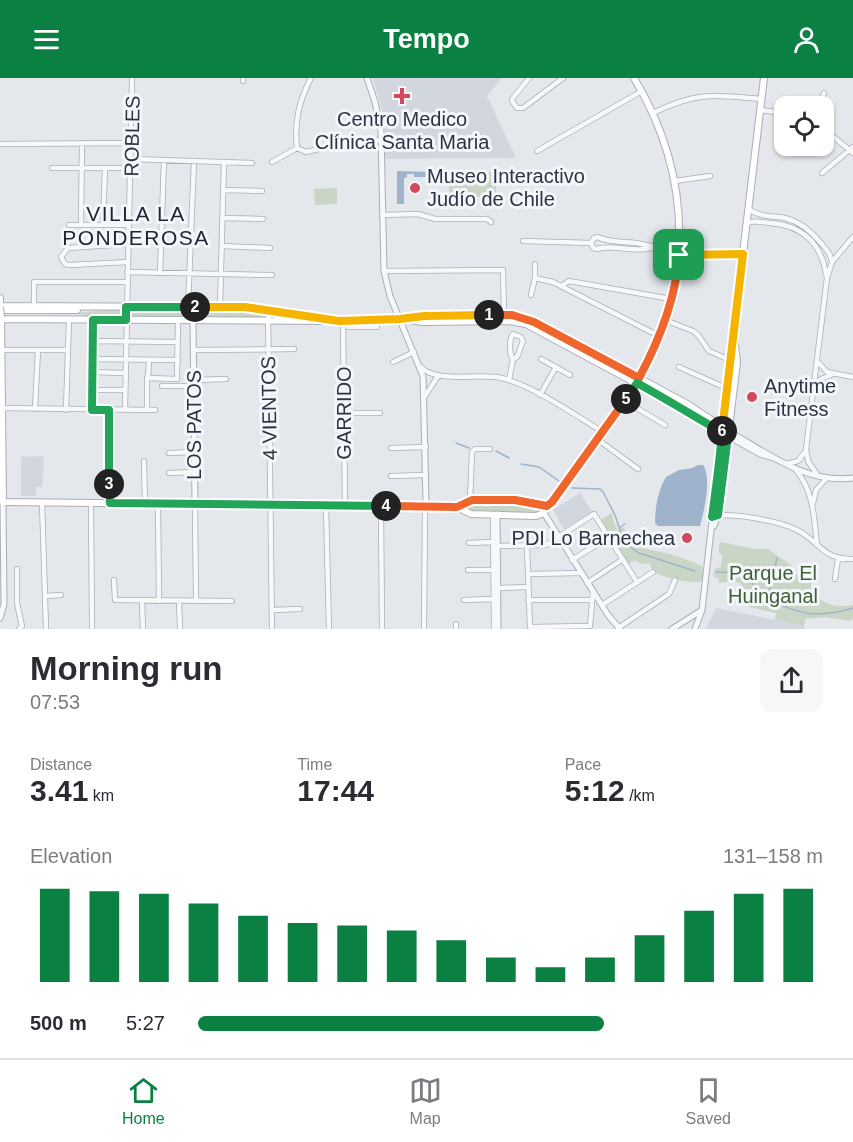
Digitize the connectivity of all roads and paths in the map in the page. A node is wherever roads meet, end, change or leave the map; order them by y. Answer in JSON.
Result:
{"nodes":[{"id":1,"x":132,"y":78,"type":"edge"},
{"id":2,"x":311,"y":78,"type":"edge"},
{"id":3,"x":367,"y":78,"type":"edge"},
{"id":4,"x":529,"y":78,"type":"edge"},
{"id":5,"x":562,"y":78,"type":"edge"},
{"id":6,"x":634,"y":78,"type":"edge"},
{"id":7,"x":764,"y":78,"type":"edge"},
{"id":8,"x":642,"y":91,"type":"junction"},
{"id":9,"x":824,"y":93,"type":"dead end"},
{"id":10,"x":823,"y":96,"type":"edge"},
{"id":11,"x":761,"y":99,"type":"junction"},
{"id":12,"x":760,"y":110,"type":"junction"},
{"id":13,"x":774,"y":111,"type":"edge"},
{"id":14,"x":653,"y":113,"type":"junction"},
{"id":15,"x":834,"y":136,"type":"edge"},
{"id":16,"x":381,"y":140,"type":"junction"},
{"id":17,"x":132,"y":143,"type":"junction"},
{"id":18,"x":0,"y":144,"type":"edge"},
{"id":19,"x":82,"y":144,"type":"junction"},
{"id":20,"x":297,"y":148,"type":"junction"},
{"id":21,"x":852,"y":150,"type":"edge"},
{"id":22,"x":537,"y":151,"type":"dead end"},
{"id":23,"x":132,"y":159,"type":"junction"},
{"id":24,"x":164,"y":160,"type":"junction"},
{"id":25,"x":194,"y":161,"type":"junction"},
{"id":26,"x":224,"y":162,"type":"junction"},
{"id":27,"x":272,"y":162,"type":"dead end"},
{"id":28,"x":252,"y":163,"type":"dead end"},
{"id":29,"x":52,"y":168,"type":"dead end"},
{"id":30,"x":82,"y":168,"type":"junction"},
{"id":31,"x":105,"y":168,"type":"junction"},
{"id":32,"x":131,"y":168,"type":"junction"},
{"id":33,"x":822,"y":172,"type":"dead end"},
{"id":34,"x":710,"y":176,"type":"dead end"},
{"id":35,"x":675,"y":181,"type":"junction"},
{"id":36,"x":223,"y":190,"type":"junction"},
{"id":37,"x":262,"y":191,"type":"dead end"},
{"id":38,"x":752,"y":211,"type":"junction"},
{"id":39,"x":382,"y":215,"type":"junction"},
{"id":40,"x":223,"y":218,"type":"junction"},
{"id":41,"x":263,"y":219,"type":"dead end"},
{"id":42,"x":491,"y":222,"type":"dead end"},
{"id":43,"x":750,"y":222,"type":"junction"},
{"id":44,"x":69,"y":225,"type":"dead end"},
{"id":45,"x":81,"y":225,"type":"junction"},
{"id":46,"x":104,"y":225,"type":"junction"},
{"id":47,"x":129,"y":225,"type":"junction"},
{"id":48,"x":853,"y":237,"type":"edge"},
{"id":49,"x":523,"y":241,"type":"dead end"},
{"id":50,"x":591,"y":243,"type":"junction"},
{"id":51,"x":603,"y":243,"type":"junction"},
{"id":52,"x":128,"y":244,"type":"junction"},
{"id":53,"x":222,"y":246,"type":"junction"},
{"id":54,"x":270,"y":248,"type":"dead end"},
{"id":55,"x":826,"y":249,"type":"junction"},
{"id":56,"x":840,"y":251,"type":"junction"},
{"id":57,"x":679,"y":252,"type":"junction"},
{"id":58,"x":743,"y":254,"type":"junction"},
{"id":59,"x":128,"y":262,"type":"junction"},
{"id":60,"x":832,"y":262,"type":"junction"},
{"id":61,"x":535,"y":264,"type":"dead end"},
{"id":62,"x":384,"y":271,"type":"junction"},
{"id":63,"x":127,"y":272,"type":"junction"},
{"id":64,"x":160,"y":273,"type":"junction"},
{"id":65,"x":189,"y":273,"type":"junction"},
{"id":66,"x":221,"y":274,"type":"junction"},
{"id":67,"x":272,"y":275,"type":"dead end"},
{"id":68,"x":535,"y":278,"type":"junction"},
{"id":69,"x":827,"y":278,"type":"junction"},
{"id":70,"x":127,"y":282,"type":"junction"},
{"id":71,"x":563,"y":285,"type":"junction"},
{"id":72,"x":531,"y":295,"type":"dead end"},
{"id":73,"x":0,"y":298,"type":"edge"},
{"id":74,"x":672,"y":299,"type":"junction"},
{"id":75,"x":34,"y":306,"type":"junction"},
{"id":76,"x":93,"y":307,"type":"junction"},
{"id":77,"x":126,"y":307,"type":"junction"},
{"id":78,"x":188,"y":307,"type":"junction"},
{"id":79,"x":220,"y":307,"type":"junction"},
{"id":80,"x":0,"y":308,"type":"edge"},
{"id":81,"x":268,"y":311,"type":"junction"},
{"id":82,"x":504,"y":315,"type":"junction"},
{"id":83,"x":0,"y":317,"type":"edge"},
{"id":84,"x":400,"y":319,"type":"junction"},
{"id":85,"x":69,"y":320,"type":"junction"},
{"id":86,"x":93,"y":320,"type":"junction"},
{"id":87,"x":126,"y":320,"type":"junction"},
{"id":88,"x":178,"y":320,"type":"junction"},
{"id":89,"x":194,"y":320,"type":"junction"},
{"id":90,"x":268,"y":320,"type":"junction"},
{"id":91,"x":341,"y":320,"type":"junction"},
{"id":92,"x":378,"y":320,"type":"junction"},
{"id":93,"x":665,"y":320,"type":"junction"},
{"id":94,"x":348,"y":327,"type":"dead end"},
{"id":95,"x":659,"y":336,"type":"junction"},
{"id":96,"x":734,"y":338,"type":"junction"},
{"id":97,"x":93,"y":341,"type":"junction"},
{"id":98,"x":126,"y":341,"type":"junction"},
{"id":99,"x":178,"y":342,"type":"junction"},
{"id":100,"x":268,"y":349,"type":"junction"},
{"id":101,"x":294,"y":349,"type":"dead end"},
{"id":102,"x":2,"y":350,"type":"edge"},
{"id":103,"x":38,"y":350,"type":"junction"},
{"id":104,"x":68,"y":350,"type":"junction"},
{"id":105,"x":194,"y":350,"type":"junction"},
{"id":106,"x":414,"y":352,"type":"junction"},
{"id":107,"x":92,"y":359,"type":"junction"},
{"id":108,"x":513,"y":359,"type":"junction"},
{"id":109,"x":541,"y":359,"type":"dead end"},
{"id":110,"x":125,"y":360,"type":"junction"},
{"id":111,"x":148,"y":360,"type":"junction"},
{"id":112,"x":178,"y":360,"type":"junction"},
{"id":113,"x":730,"y":360,"type":"junction"},
{"id":114,"x":817,"y":360,"type":"junction"},
{"id":115,"x":393,"y":362,"type":"dead end"},
{"id":116,"x":421,"y":367,"type":"junction"},
{"id":117,"x":556,"y":367,"type":"junction"},
{"id":118,"x":679,"y":367,"type":"dead end"},
{"id":119,"x":92,"y":372,"type":"junction"},
{"id":120,"x":125,"y":373,"type":"junction"},
{"id":121,"x":570,"y":375,"type":"dead end"},
{"id":122,"x":834,"y":375,"type":"junction"},
{"id":123,"x":438,"y":376,"type":"junction"},
{"id":124,"x":853,"y":377,"type":"edge"},
{"id":125,"x":148,"y":378,"type":"junction"},
{"id":126,"x":226,"y":380,"type":"dead end"},
{"id":127,"x":509,"y":380,"type":"junction"},
{"id":128,"x":638,"y":381,"type":"junction"},
{"id":129,"x":194,"y":383,"type":"junction"},
{"id":130,"x":814,"y":384,"type":"junction"},
{"id":131,"x":162,"y":386,"type":"dead end"},
{"id":132,"x":726,"y":388,"type":"junction"},
{"id":133,"x":92,"y":390,"type":"junction"},
{"id":134,"x":125,"y":390,"type":"junction"},
{"id":135,"x":540,"y":395,"type":"junction"},
{"id":136,"x":424,"y":396,"type":"junction"},
{"id":137,"x":625,"y":401,"type":"junction"},
{"id":138,"x":2,"y":408,"type":"junction"},
{"id":139,"x":35,"y":409,"type":"junction"},
{"id":140,"x":66,"y":410,"type":"junction"},
{"id":141,"x":92,"y":410,"type":"junction"},
{"id":142,"x":109,"y":410,"type":"junction"},
{"id":143,"x":125,"y":410,"type":"junction"},
{"id":144,"x":147,"y":410,"type":"junction"},
{"id":145,"x":154,"y":410,"type":"dead end"},
{"id":146,"x":344,"y":413,"type":"junction"},
{"id":147,"x":380,"y":413,"type":"dead end"},
{"id":148,"x":665,"y":425,"type":"dead end"},
{"id":149,"x":603,"y":432,"type":"junction"},
{"id":150,"x":725,"y":432,"type":"junction"},
{"id":151,"x":597,"y":439,"type":"junction"},
{"id":152,"x":426,"y":447,"type":"junction"},
{"id":153,"x":391,"y":448,"type":"dead end"},
{"id":154,"x":490,"y":449,"type":"dead end"},
{"id":155,"x":806,"y":449,"type":"junction"},
{"id":156,"x":194,"y":452,"type":"junction"},
{"id":157,"x":169,"y":453,"type":"dead end"},
{"id":158,"x":800,"y":459,"type":"junction"},
{"id":159,"x":144,"y":461,"type":"dead end"},
{"id":160,"x":808,"y":461,"type":"junction"},
{"id":161,"x":786,"y":464,"type":"junction"},
{"id":162,"x":638,"y":469,"type":"dead end"},
{"id":163,"x":796,"y":470,"type":"junction"},
{"id":164,"x":195,"y":472,"type":"junction"},
{"id":165,"x":169,"y":473,"type":"dead end"},
{"id":166,"x":426,"y":475,"type":"junction"},
{"id":167,"x":391,"y":476,"type":"dead end"},
{"id":168,"x":819,"y":478,"type":"junction"},
{"id":169,"x":826,"y":478,"type":"junction"},
{"id":170,"x":853,"y":478,"type":"edge"},
{"id":171,"x":1,"y":479,"type":"edge"},
{"id":172,"x":808,"y":488,"type":"junction"},
{"id":173,"x":816,"y":490,"type":"junction"},
{"id":174,"x":469,"y":501,"type":"junction"},
{"id":175,"x":3,"y":502,"type":"junction"},
{"id":176,"x":42,"y":502,"type":"junction"},
{"id":177,"x":91,"y":503,"type":"junction"},
{"id":178,"x":110,"y":503,"type":"junction"},
{"id":179,"x":145,"y":504,"type":"junction"},
{"id":180,"x":158,"y":504,"type":"junction"},
{"id":181,"x":195,"y":504,"type":"junction"},
{"id":182,"x":270,"y":505,"type":"junction"},
{"id":183,"x":813,"y":505,"type":"junction"},
{"id":184,"x":326,"y":506,"type":"junction"},
{"id":185,"x":345,"y":506,"type":"junction"},
{"id":186,"x":381,"y":506,"type":"junction"},
{"id":187,"x":424,"y":506,"type":"junction"},
{"id":188,"x":457,"y":507,"type":"junction"},
{"id":189,"x":544,"y":510,"type":"junction"},
{"id":190,"x":468,"y":513,"type":"junction"},
{"id":191,"x":536,"y":516,"type":"junction"},
{"id":192,"x":715,"y":516,"type":"junction"},
{"id":193,"x":495,"y":517,"type":"junction"},
{"id":194,"x":549,"y":524,"type":"junction"},
{"id":195,"x":558,"y":537,"type":"junction"},
{"id":196,"x":609,"y":537,"type":"junction"},
{"id":197,"x":495,"y":542,"type":"junction"},
{"id":198,"x":469,"y":543,"type":"dead end"},
{"id":199,"x":817,"y":545,"type":"junction"},
{"id":200,"x":527,"y":546,"type":"junction"},
{"id":201,"x":623,"y":559,"type":"junction"},
{"id":202,"x":838,"y":559,"type":"junction"},
{"id":203,"x":853,"y":559,"type":"edge"},
{"id":204,"x":572,"y":560,"type":"junction"},
{"id":205,"x":16,"y":569,"type":"dead end"},
{"id":206,"x":468,"y":570,"type":"dead end"},
{"id":207,"x":494,"y":570,"type":"junction"},
{"id":208,"x":653,"y":572,"type":"dead end"},
{"id":209,"x":581,"y":573,"type":"junction"},
{"id":210,"x":528,"y":574,"type":"junction"},
{"id":211,"x":835,"y":579,"type":"dead end"},
{"id":212,"x":114,"y":580,"type":"dead end"},
{"id":213,"x":675,"y":580,"type":"dead end"},
{"id":214,"x":637,"y":582,"type":"junction"},
{"id":215,"x":4,"y":583,"type":"junction"},
{"id":216,"x":587,"y":583,"type":"junction"},
{"id":217,"x":16,"y":585,"type":"junction"},
{"id":218,"x":528,"y":587,"type":"junction"},
{"id":219,"x":498,"y":588,"type":"junction"},
{"id":220,"x":593,"y":592,"type":"junction"},
{"id":221,"x":61,"y":595,"type":"dead end"},
{"id":222,"x":45,"y":596,"type":"junction"},
{"id":223,"x":494,"y":599,"type":"junction"},
{"id":224,"x":142,"y":600,"type":"junction"},
{"id":225,"x":464,"y":600,"type":"dead end"},
{"id":226,"x":528,"y":600,"type":"junction"},
{"id":227,"x":591,"y":600,"type":"junction"},
{"id":228,"x":159,"y":601,"type":"junction"},
{"id":229,"x":179,"y":601,"type":"junction"},
{"id":230,"x":196,"y":601,"type":"junction"},
{"id":231,"x":232,"y":601,"type":"dead end"},
{"id":232,"x":602,"y":605,"type":"junction"},
{"id":233,"x":300,"y":609,"type":"dead end"},
{"id":234,"x":272,"y":610,"type":"junction"},
{"id":235,"x":702,"y":610,"type":"junction"},
{"id":236,"x":0,"y":618,"type":"edge"},
{"id":237,"x":619,"y":628,"type":"edge"},
{"id":238,"x":16,"y":629,"type":"edge"},
{"id":239,"x":46,"y":629,"type":"edge"},
{"id":240,"x":93,"y":629,"type":"edge"},
{"id":241,"x":143,"y":629,"type":"edge"},
{"id":242,"x":180,"y":629,"type":"edge"},
{"id":243,"x":272,"y":629,"type":"edge"},
{"id":244,"x":329,"y":629,"type":"edge"},
{"id":245,"x":382,"y":629,"type":"edge"},
{"id":246,"x":424,"y":629,"type":"edge"},
{"id":247,"x":496,"y":629,"type":"edge"},
{"id":248,"x":674,"y":629,"type":"edge"},
{"id":249,"x":694,"y":629,"type":"edge"}],
"edges":[{"from":1,"to":17,"type":"street","name":"ROBLES"},
{"from":2,"to":20,"type":"street"},
{"from":3,"to":16,"type":"street"},
{"from":4,"to":5,"type":"street"},
{"from":6,"to":8,"type":"main road"},
{"from":7,"to":11,"type":"main road"},
{"from":8,"to":14,"type":"main road"},
{"from":8,"to":22,"type":"street"},
{"from":9,"to":10,"type":"street"},
{"from":11,"to":12,"type":"main road"},
{"from":11,"to":14,"type":"street"},
{"from":12,"to":13,"type":"street"},
{"from":12,"to":38,"type":"main road"},
{"from":14,"to":35,"type":"main road"},
{"from":15,"to":21,"type":"street"},
{"from":16,"to":20,"type":"street"},
{"from":16,"to":39,"type":"street"},
{"from":17,"to":19,"type":"street"},
{"from":17,"to":23,"type":"street","name":"ROBLES"},
{"from":18,"to":19,"type":"street"},
{"from":19,"to":30,"type":"street"},
{"from":20,"to":27,"type":"street"},
{"from":21,"to":33,"type":"street"},
{"from":23,"to":24,"type":"street"},
{"from":23,"to":32,"type":"street","name":"ROBLES"},
{"from":24,"to":25,"type":"street"},
{"from":24,"to":64,"type":"street"},
{"from":25,"to":26,"type":"street"},
{"from":25,"to":65,"type":"street"},
{"from":26,"to":28,"type":"street"},
{"from":26,"to":36,"type":"street"},
{"from":29,"to":30,"type":"street"},
{"from":30,"to":31,"type":"street"},
{"from":30,"to":45,"type":"street"},
{"from":31,"to":32,"type":"street"},
{"from":31,"to":46,"type":"street"},
{"from":32,"to":47,"type":"street","name":"ROBLES"},
{"from":34,"to":35,"type":"street"},
{"from":35,"to":57,"type":"main road"},
{"from":36,"to":37,"type":"street"},
{"from":36,"to":40,"type":"street"},
{"from":38,"to":43,"type":"main road"},
{"from":38,"to":55,"type":"street"},
{"from":39,"to":42,"type":"street"},
{"from":39,"to":62,"type":"street"},
{"from":40,"to":41,"type":"street"},
{"from":40,"to":53,"type":"street"},
{"from":43,"to":58,"type":"main road"},
{"from":43,"to":69,"type":"street"},
{"from":44,"to":45,"type":"street"},
{"from":45,"to":46,"type":"street"},
{"from":46,"to":47,"type":"street"},
{"from":47,"to":52,"type":"street","name":"ROBLES"},
{"from":48,"to":56,"type":"street"},
{"from":49,"to":50,"type":"street"},
{"from":50,"to":51,"type":"street"},
{"from":50,"to":51,"type":"street"},
{"from":51,"to":57,"type":"street"},
{"from":52,"to":59,"type":"street","name":"ROBLES"},
{"from":52,"to":59,"type":"street"},
{"from":53,"to":54,"type":"street"},
{"from":53,"to":66,"type":"street"},
{"from":55,"to":56,"type":"street"},
{"from":55,"to":60,"type":"street"},
{"from":56,"to":60,"type":"street"},
{"from":57,"to":58,"type":"street"},
{"from":57,"to":74,"type":"main road"},
{"from":58,"to":96,"type":"main road"},
{"from":59,"to":63,"type":"street","name":"ROBLES"},
{"from":60,"to":69,"type":"street"},
{"from":61,"to":68,"type":"street"},
{"from":62,"to":82,"type":"street"},
{"from":62,"to":84,"type":"street"},
{"from":63,"to":64,"type":"street"},
{"from":63,"to":70,"type":"street","name":"ROBLES"},
{"from":64,"to":65,"type":"street"},
{"from":65,"to":66,"type":"street"},
{"from":65,"to":78,"type":"street"},
{"from":66,"to":67,"type":"street"},
{"from":66,"to":79,"type":"street"},
{"from":68,"to":71,"type":"street"},
{"from":68,"to":72,"type":"street"},
{"from":69,"to":114,"type":"street"},
{"from":70,"to":75,"type":"street"},
{"from":70,"to":77,"type":"street","name":"ROBLES"},
{"from":71,"to":74,"type":"street"},
{"from":71,"to":95,"type":"street"},
{"from":73,"to":80,"type":"main road"},
{"from":74,"to":93,"type":"main road"},
{"from":75,"to":76,"type":"main road"},
{"from":75,"to":80,"type":"main road"},
{"from":76,"to":77,"type":"main road"},
{"from":76,"to":80,"type":"main road"},
{"from":77,"to":78,"type":"main road"},
{"from":77,"to":87,"type":"street","name":"ROBLES"},
{"from":78,"to":79,"type":"main road"},
{"from":79,"to":81,"type":"main road"},
{"from":80,"to":83,"type":"main road","bridge":true},
{"from":81,"to":90,"type":"street","name":"4 VIENTOS"},
{"from":81,"to":91,"type":"main road"},
{"from":82,"to":84,"type":"main road"},
{"from":82,"to":128,"type":"main road"},
{"from":83,"to":85,"type":"main road"},
{"from":83,"to":86,"type":"main road"},
{"from":83,"to":102,"type":"main road"},
{"from":84,"to":92,"type":"main road"},
{"from":84,"to":106,"type":"street"},
{"from":84,"to":128,"type":"main road"},
{"from":85,"to":86,"type":"main road"},
{"from":85,"to":104,"type":"street"},
{"from":86,"to":87,"type":"main road"},
{"from":86,"to":97,"type":"street"},
{"from":87,"to":88,"type":"main road"},
{"from":87,"to":98,"type":"street","name":"ROBLES"},
{"from":88,"to":89,"type":"main road"},
{"from":88,"to":99,"type":"street"},
{"from":89,"to":90,"type":"main road"},
{"from":89,"to":105,"type":"street","name":"LOS PATOS"},
{"from":90,"to":91,"type":"main road"},
{"from":90,"to":100,"type":"street","name":"4 VIENTOS"},
{"from":91,"to":92,"type":"main road"},
{"from":91,"to":146,"type":"street","name":"GARRIDO"},
{"from":92,"to":94,"type":"street"},
{"from":93,"to":95,"type":"main road"},
{"from":93,"to":113,"type":"street"},
{"from":95,"to":128,"type":"main road"},
{"from":96,"to":113,"type":"main road"},
{"from":96,"to":150,"type":"main road"},
{"from":97,"to":98,"type":"street"},
{"from":97,"to":107,"type":"street"},
{"from":98,"to":99,"type":"street"},
{"from":98,"to":110,"type":"street","name":"ROBLES"},
{"from":99,"to":112,"type":"street"},
{"from":100,"to":101,"type":"street"},
{"from":100,"to":105,"type":"street"},
{"from":100,"to":182,"type":"street","name":"4 VIENTOS"},
{"from":102,"to":103,"type":"street"},
{"from":102,"to":138,"type":"main road"},
{"from":103,"to":104,"type":"street"},
{"from":103,"to":139,"type":"street"},
{"from":104,"to":140,"type":"street"},
{"from":105,"to":129,"type":"street","name":"LOS PATOS"},
{"from":106,"to":115,"type":"street"},
{"from":106,"to":116,"type":"street"},
{"from":107,"to":110,"type":"street"},
{"from":107,"to":119,"type":"street"},
{"from":108,"to":108,"type":"street"},
{"from":108,"to":127,"type":"street"},
{"from":109,"to":117,"type":"street"},
{"from":110,"to":111,"type":"street"},
{"from":110,"to":120,"type":"street","name":"ROBLES"},
{"from":111,"to":112,"type":"street"},
{"from":111,"to":125,"type":"street"},
{"from":112,"to":125,"type":"street"},
{"from":113,"to":132,"type":"main road"},
{"from":114,"to":122,"type":"street"},
{"from":114,"to":130,"type":"street"},
{"from":116,"to":123,"type":"street"},
{"from":116,"to":136,"type":"street"},
{"from":117,"to":121,"type":"street"},
{"from":117,"to":135,"type":"street"},
{"from":118,"to":132,"type":"street"},
{"from":119,"to":120,"type":"street"},
{"from":119,"to":133,"type":"street"},
{"from":120,"to":134,"type":"street","name":"ROBLES"},
{"from":122,"to":124,"type":"street"},
{"from":122,"to":130,"type":"street"},
{"from":123,"to":127,"type":"street"},
{"from":123,"to":136,"type":"street"},
{"from":125,"to":144,"type":"street"},
{"from":126,"to":129,"type":"street"},
{"from":127,"to":135,"type":"street"},
{"from":128,"to":137,"type":"main road"},
{"from":128,"to":150,"type":"main road"},
{"from":129,"to":131,"type":"street"},
{"from":129,"to":156,"type":"street","name":"LOS PATOS"},
{"from":130,"to":155,"type":"street"},
{"from":132,"to":150,"type":"main road"},
{"from":133,"to":134,"type":"street"},
{"from":133,"to":141,"type":"street"},
{"from":134,"to":143,"type":"street","name":"ROBLES"},
{"from":135,"to":149,"type":"street"},
{"from":136,"to":152,"type":"street"},
{"from":137,"to":148,"type":"street"},
{"from":137,"to":149,"type":"main road"},
{"from":138,"to":139,"type":"street"},
{"from":138,"to":171,"type":"main road"},
{"from":139,"to":140,"type":"street"},
{"from":140,"to":141,"type":"street"},
{"from":141,"to":142,"type":"street"},
{"from":142,"to":143,"type":"street"},
{"from":142,"to":178,"type":"street"},
{"from":143,"to":144,"type":"street"},
{"from":144,"to":145,"type":"street"},
{"from":146,"to":147,"type":"street"},
{"from":146,"to":185,"type":"street","name":"GARRIDO"},
{"from":149,"to":151,"type":"main road"},
{"from":150,"to":161,"type":"street"},
{"from":150,"to":192,"type":"street"},
{"from":151,"to":162,"type":"street"},
{"from":151,"to":189,"type":"main road"},
{"from":152,"to":153,"type":"street"},
{"from":152,"to":166,"type":"street"},
{"from":154,"to":174,"type":"street"},
{"from":155,"to":158,"type":"street"},
{"from":155,"to":160,"type":"street"},
{"from":156,"to":157,"type":"street"},
{"from":156,"to":164,"type":"street","name":"LOS PATOS"},
{"from":158,"to":160,"type":"street"},
{"from":158,"to":161,"type":"street"},
{"from":159,"to":179,"type":"street"},
{"from":160,"to":168,"type":"street"},
{"from":161,"to":163,"type":"street"},
{"from":163,"to":168,"type":"street"},
{"from":163,"to":172,"type":"street"},
{"from":164,"to":165,"type":"street"},
{"from":164,"to":181,"type":"street","name":"LOS PATOS"},
{"from":166,"to":167,"type":"street"},
{"from":166,"to":187,"type":"street"},
{"from":168,"to":169,"type":"street"},
{"from":169,"to":170,"type":"street"},
{"from":169,"to":173,"type":"street"},
{"from":171,"to":175,"type":"main road"},
{"from":172,"to":173,"type":"street"},
{"from":172,"to":183,"type":"street"},
{"from":173,"to":183,"type":"street"},
{"from":174,"to":188,"type":"main road"},
{"from":174,"to":189,"type":"main road"},
{"from":174,"to":190,"type":"main road"},
{"from":175,"to":176,"type":"main road"},
{"from":175,"to":215,"type":"street"},
{"from":176,"to":177,"type":"main road"},
{"from":176,"to":222,"type":"street"},
{"from":177,"to":178,"type":"main road"},
{"from":177,"to":240,"type":"street"},
{"from":178,"to":179,"type":"main road"},
{"from":179,"to":180,"type":"main road"},
{"from":180,"to":181,"type":"main road"},
{"from":180,"to":228,"type":"street"},
{"from":181,"to":182,"type":"main road"},
{"from":181,"to":230,"type":"street","name":"LOS PATOS"},
{"from":182,"to":184,"type":"main road"},
{"from":182,"to":234,"type":"street","name":"4 VIENTOS"},
{"from":183,"to":199,"type":"street"},
{"from":184,"to":185,"type":"main road"},
{"from":184,"to":244,"type":"street"},
{"from":185,"to":186,"type":"main road"},
{"from":186,"to":187,"type":"main road"},
{"from":186,"to":245,"type":"street"},
{"from":187,"to":188,"type":"main road"},
{"from":187,"to":246,"type":"street"},
{"from":188,"to":190,"type":"main road"},
{"from":189,"to":191,"type":"main road"},
{"from":189,"to":194,"type":"street"},
{"from":190,"to":193,"type":"main road"},
{"from":191,"to":193,"type":"main road"},
{"from":191,"to":194,"type":"street"},
{"from":192,"to":199,"type":"street"},
{"from":192,"to":235,"type":"street"},
{"from":193,"to":197,"type":"street"},
{"from":194,"to":195,"type":"street"},
{"from":195,"to":196,"type":"street"},
{"from":195,"to":200,"type":"street"},
{"from":195,"to":204,"type":"street"},
{"from":196,"to":201,"type":"street"},
{"from":196,"to":204,"type":"street"},
{"from":197,"to":198,"type":"street"},
{"from":197,"to":200,"type":"street"},
{"from":197,"to":207,"type":"street"},
{"from":197,"to":219,"type":"street"},
{"from":199,"to":202,"type":"street"},
{"from":200,"to":210,"type":"street"},
{"from":201,"to":214,"type":"street"},
{"from":201,"to":216,"type":"street"},
{"from":202,"to":203,"type":"street"},
{"from":202,"to":211,"type":"street"},
{"from":204,"to":209,"type":"street"},
{"from":205,"to":217,"type":"street"},
{"from":206,"to":207,"type":"street"},
{"from":207,"to":223,"type":"street"},
{"from":208,"to":214,"type":"street"},
{"from":209,"to":210,"type":"street"},
{"from":209,"to":216,"type":"street"},
{"from":210,"to":218,"type":"street"},
{"from":212,"to":224,"type":"street"},
{"from":213,"to":237,"type":"street"},
{"from":214,"to":232,"type":"street"},
{"from":215,"to":217,"type":"street"},
{"from":215,"to":236,"type":"street"},
{"from":216,"to":220,"type":"street"},
{"from":217,"to":238,"type":"street"},
{"from":218,"to":219,"type":"street"},
{"from":218,"to":226,"type":"street"},
{"from":219,"to":247,"type":"street"},
{"from":220,"to":227,"type":"street"},
{"from":220,"to":232,"type":"street"},
{"from":221,"to":222,"type":"street"},
{"from":222,"to":239,"type":"street"},
{"from":223,"to":225,"type":"street"},
{"from":223,"to":247,"type":"street"},
{"from":224,"to":228,"type":"street"},
{"from":224,"to":241,"type":"street"},
{"from":226,"to":227,"type":"street"},
{"from":226,"to":227,"type":"street"},
{"from":228,"to":229,"type":"street"},
{"from":229,"to":230,"type":"street"},
{"from":229,"to":242,"type":"street"},
{"from":230,"to":231,"type":"street"},
{"from":232,"to":237,"type":"street"},
{"from":233,"to":234,"type":"street"},
{"from":234,"to":243,"type":"street","name":"4 VIENTOS"},
{"from":235,"to":248,"type":"street"},
{"from":235,"to":249,"type":"street"}]}
